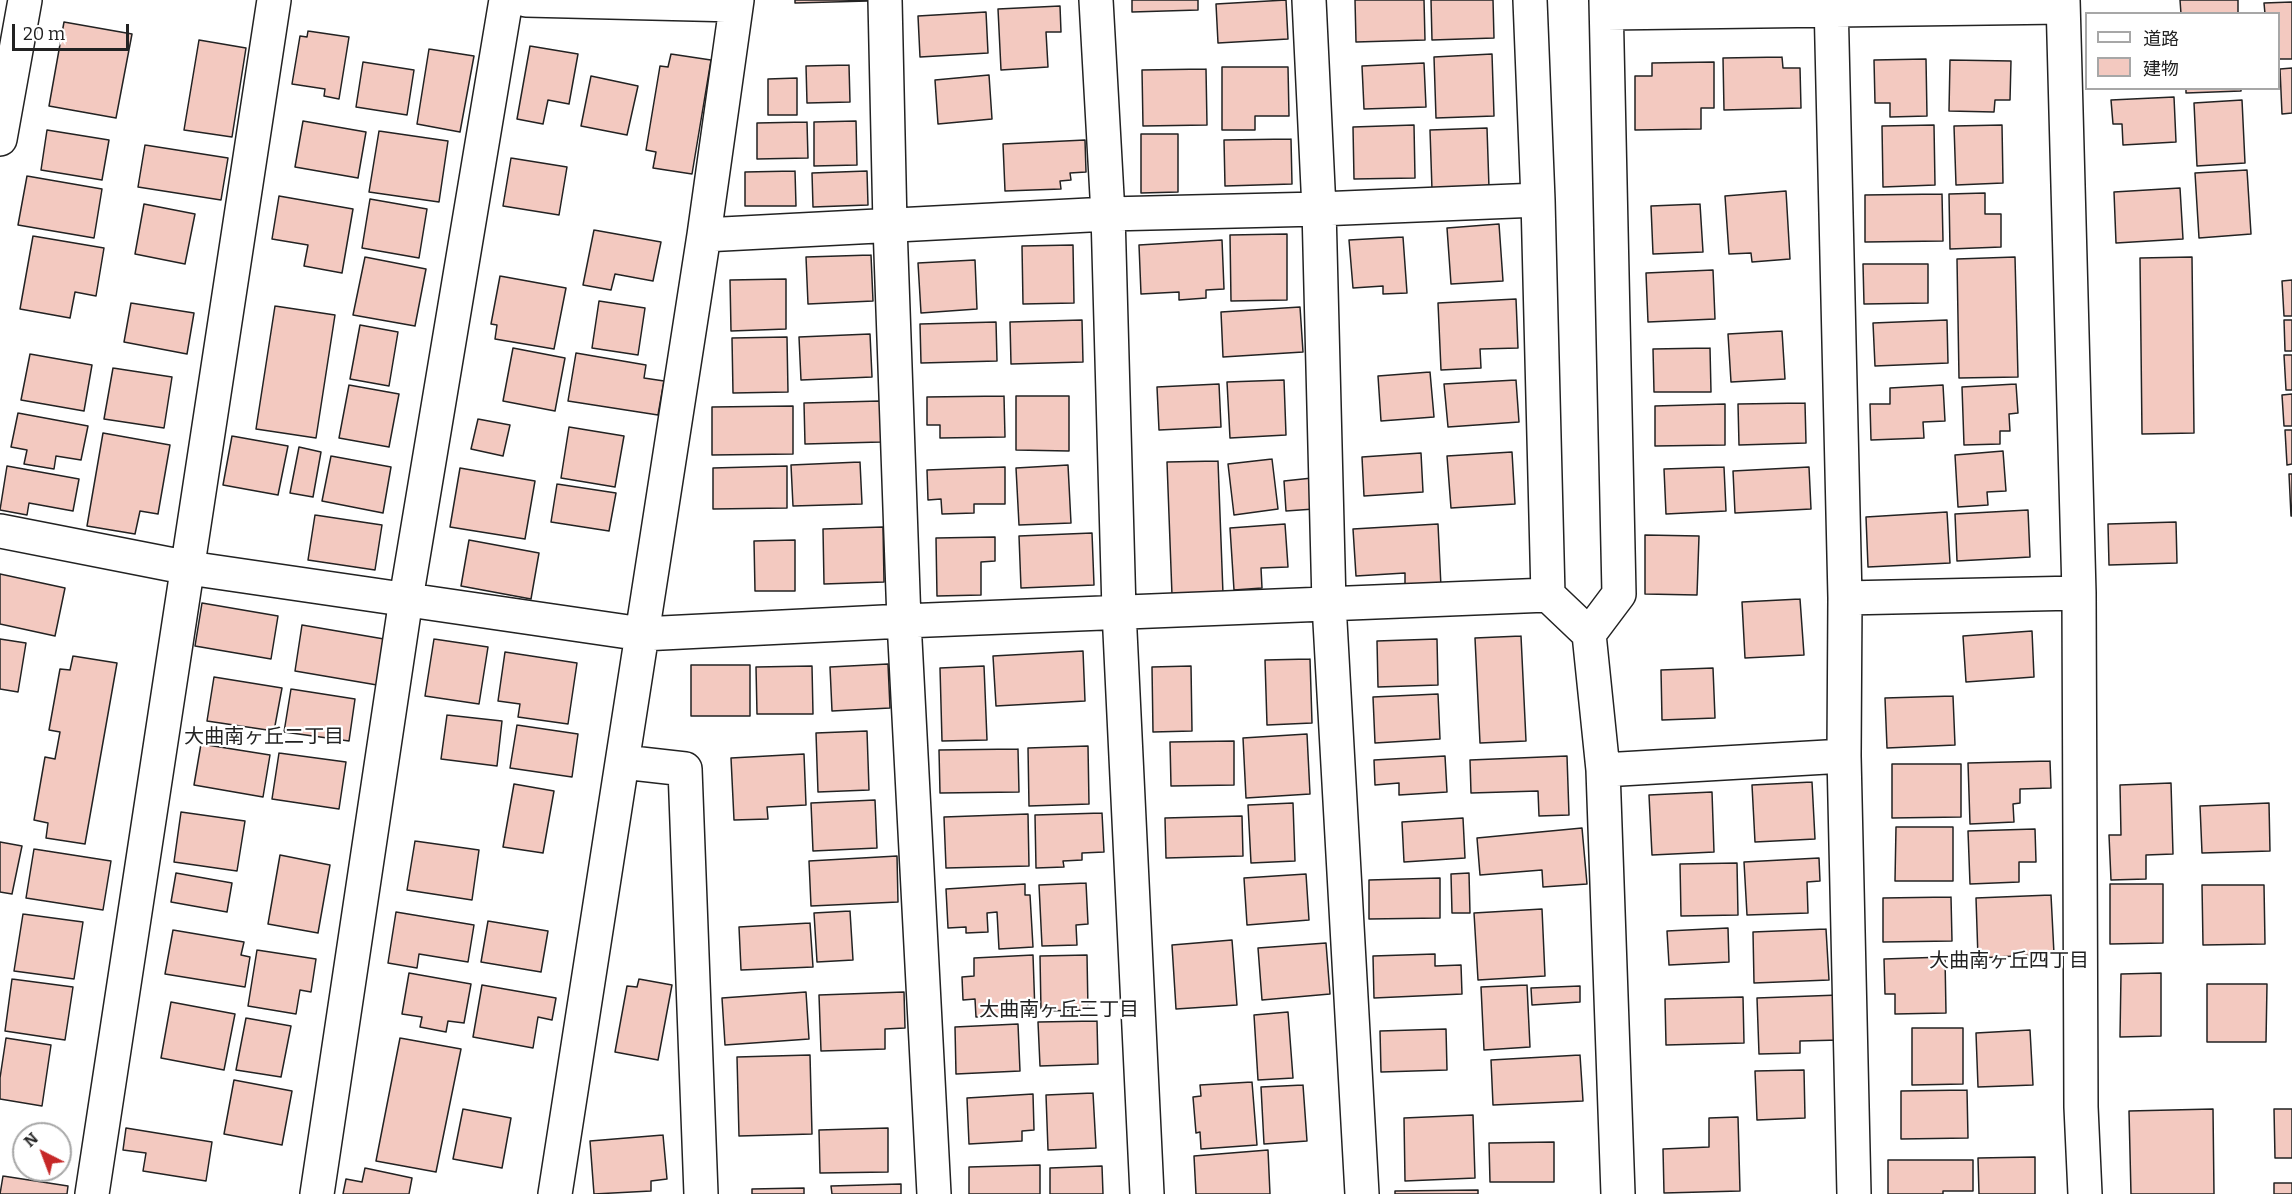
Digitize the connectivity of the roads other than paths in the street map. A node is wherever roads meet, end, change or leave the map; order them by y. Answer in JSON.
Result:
{"nodes":[{"id":1,"x":25,"y":0,"type":"edge"},
{"id":2,"x":274,"y":0,"type":"edge"},
{"id":3,"x":506,"y":0,"type":"edge"},
{"id":4,"x":526,"y":0,"type":"edge"},
{"id":5,"x":885,"y":0,"type":"edge"},
{"id":6,"x":1096,"y":0,"type":"edge"},
{"id":7,"x":1309,"y":0,"type":"edge"},
{"id":8,"x":1530,"y":0,"type":"edge"},
{"id":9,"x":737,"y":3,"type":"edge"},
{"id":10,"x":1831,"y":4,"type":"edge"},
{"id":11,"x":2063,"y":4,"type":"edge"},
{"id":12,"x":1606,"y":7,"type":"edge"},
{"id":13,"x":0,"y":139,"type":"edge"},
{"id":14,"x":1538,"y":200,"type":"junction"},
{"id":15,"x":1319,"y":209,"type":"junction"},
{"id":16,"x":1108,"y":214,"type":"junction"},
{"id":17,"x":890,"y":225,"type":"junction"},
{"id":18,"x":704,"y":235,"type":"junction"},
{"id":19,"x":0,"y":531,"type":"edge"},
{"id":20,"x":189,"y":568,"type":"junction"},
{"id":21,"x":2079,"y":592,"type":"junction"},
{"id":22,"x":1548,"y":595,"type":"junction"},
{"id":23,"x":1845,"y":598,"type":"junction"},
{"id":24,"x":406,"y":599,"type":"junction"},
{"id":25,"x":1329,"y":604,"type":"junction"},
{"id":26,"x":1119,"y":612,"type":"junction"},
{"id":27,"x":904,"y":621,"type":"junction"},
{"id":28,"x":642,"y":634,"type":"junction"},
{"id":29,"x":1590,"y":634,"type":"junction"},
{"id":30,"x":1844,"y":756,"type":"junction"},
{"id":31,"x":623,"y":762,"type":"junction"},
{"id":32,"x":1603,"y":770,"type":"junction"},
{"id":33,"x":93,"y":1194,"type":"edge"},
{"id":34,"x":317,"y":1194,"type":"edge"},
{"id":35,"x":555,"y":1194,"type":"edge"},
{"id":36,"x":701,"y":1194,"type":"edge"},
{"id":37,"x":934,"y":1194,"type":"edge"},
{"id":38,"x":1147,"y":1194,"type":"edge"},
{"id":39,"x":1362,"y":1194,"type":"edge"},
{"id":40,"x":1618,"y":1194,"type":"edge"},
{"id":41,"x":1854,"y":1194,"type":"edge"},
{"id":42,"x":2085,"y":1194,"type":"edge"}],
"edges":[{"from":1,"to":13,"type":"street"},
{"from":2,"to":20,"type":"street"},
{"from":3,"to":24,"type":"street"},
{"from":4,"to":9,"type":"street"},
{"from":5,"to":17,"type":"street"},
{"from":6,"to":16,"type":"street"},
{"from":7,"to":15,"type":"street"},
{"from":8,"to":14,"type":"street"},
{"from":9,"to":18,"type":"street"},
{"from":10,"to":11,"type":"street"},
{"from":10,"to":12,"type":"street"},
{"from":10,"to":23,"type":"street"},
{"from":11,"to":21,"type":"street"},
{"from":12,"to":29,"type":"street"},
{"from":14,"to":15,"type":"street"},
{"from":14,"to":22,"type":"street"},
{"from":15,"to":16,"type":"street"},
{"from":15,"to":25,"type":"street"},
{"from":16,"to":17,"type":"street"},
{"from":16,"to":26,"type":"street"},
{"from":17,"to":18,"type":"street"},
{"from":17,"to":27,"type":"street"},
{"from":18,"to":28,"type":"street"},
{"from":19,"to":20,"type":"street"},
{"from":20,"to":24,"type":"street"},
{"from":20,"to":33,"type":"street"},
{"from":21,"to":23,"type":"street"},
{"from":21,"to":42,"type":"street"},
{"from":22,"to":25,"type":"street"},
{"from":22,"to":29,"type":"street"},
{"from":23,"to":30,"type":"street"},
{"from":24,"to":28,"type":"street"},
{"from":24,"to":34,"type":"street"},
{"from":25,"to":26,"type":"street"},
{"from":25,"to":39,"type":"street"},
{"from":26,"to":27,"type":"street"},
{"from":26,"to":38,"type":"street"},
{"from":27,"to":28,"type":"street"},
{"from":27,"to":37,"type":"street"},
{"from":28,"to":31,"type":"street"},
{"from":29,"to":32,"type":"street"},
{"from":30,"to":32,"type":"street"},
{"from":30,"to":41,"type":"street"},
{"from":31,"to":35,"type":"street"},
{"from":31,"to":36,"type":"street"},
{"from":32,"to":40,"type":"street"}]}
